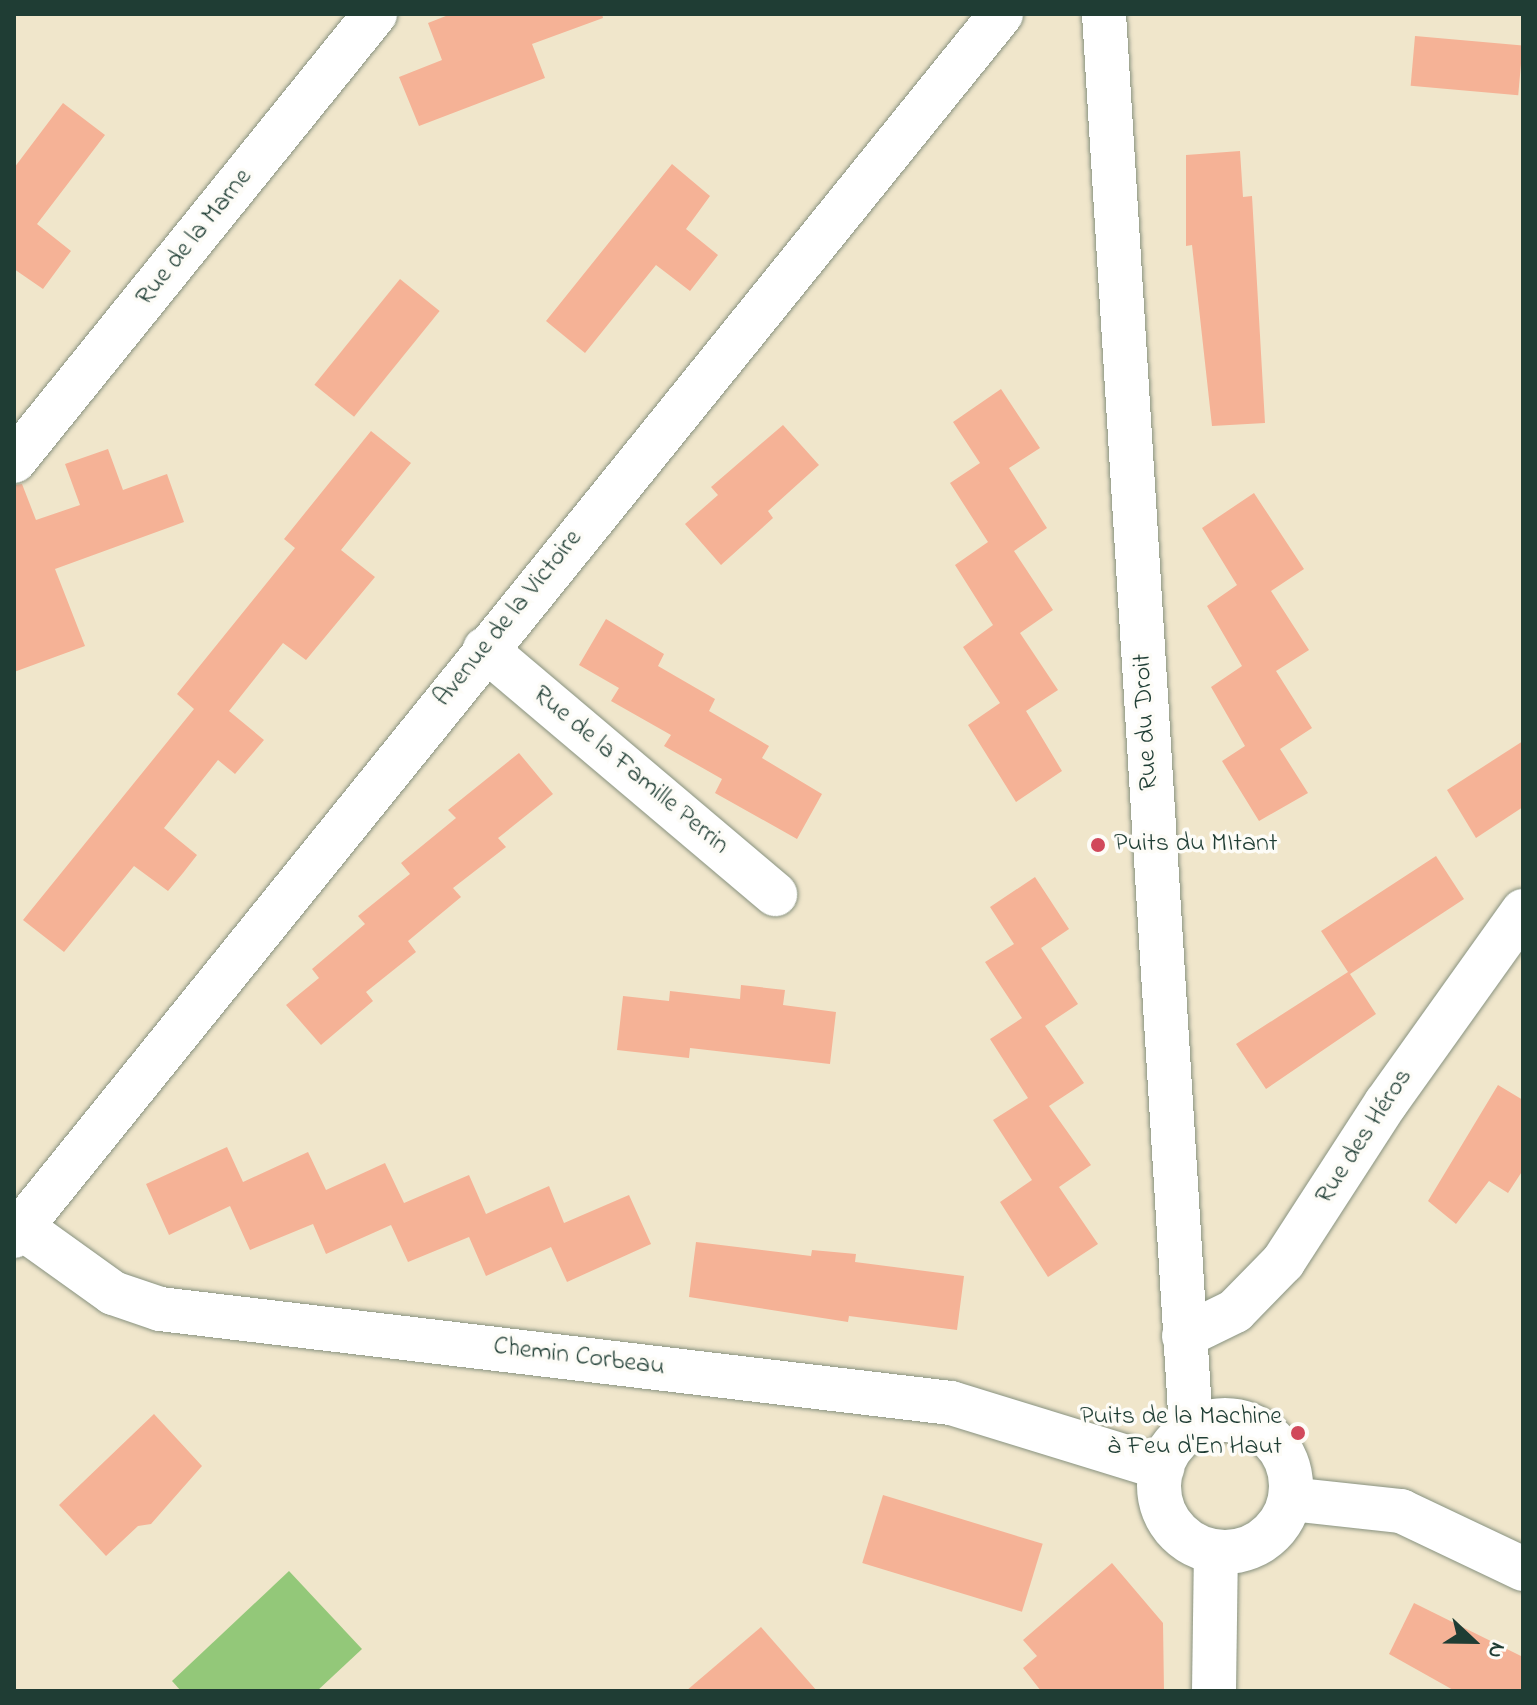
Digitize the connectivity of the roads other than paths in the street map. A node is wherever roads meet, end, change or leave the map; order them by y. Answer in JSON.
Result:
{"nodes":[{"id":1,"x":375,"y":14,"type":"edge"},
{"id":2,"x":1001,"y":14,"type":"edge"},
{"id":3,"x":1104,"y":14,"type":"edge"},
{"id":4,"x":14,"y":461,"type":"edge"},
{"id":5,"x":485,"y":649,"type":"junction"},
{"id":6,"x":775,"y":894,"type":"dead end"},
{"id":7,"x":1523,"y":911,"type":"edge"},
{"id":8,"x":16,"y":1228,"type":"edge"},
{"id":9,"x":1184,"y":1336,"type":"junction"},
{"id":10,"x":1191,"y":1429,"type":"junction"},
{"id":11,"x":1162,"y":1468,"type":"junction"},
{"id":12,"x":1290,"y":1499,"type":"junction"},
{"id":13,"x":1216,"y":1552,"type":"junction"},
{"id":14,"x":1523,"y":1569,"type":"edge"},
{"id":15,"x":1214,"y":1691,"type":"edge"}],
"edges":[{"from":1,"to":4,"type":"street","name":"Rue de la Marne"},
{"from":2,"to":5,"type":"street","name":"Avenue de la Victoire"},
{"from":3,"to":9,"type":"street","name":"Rue du Droit"},
{"from":5,"to":6,"type":"street","name":"Rue de la Famille Perrin"},
{"from":5,"to":8,"type":"street","name":"Avenue de la Victoire"},
{"from":7,"to":9,"type":"street","name":"Rue des Héros"},
{"from":8,"to":11,"type":"street","name":"Chemin Corbeau"},
{"from":9,"to":10,"type":"street","name":"Rue du Droit"},
{"from":10,"to":11,"type":"street"},
{"from":10,"to":12,"type":"street"},
{"from":11,"to":13,"type":"street"},
{"from":12,"to":13,"type":"street"},
{"from":12,"to":14,"type":"street"},
{"from":13,"to":15,"type":"street"}]}
